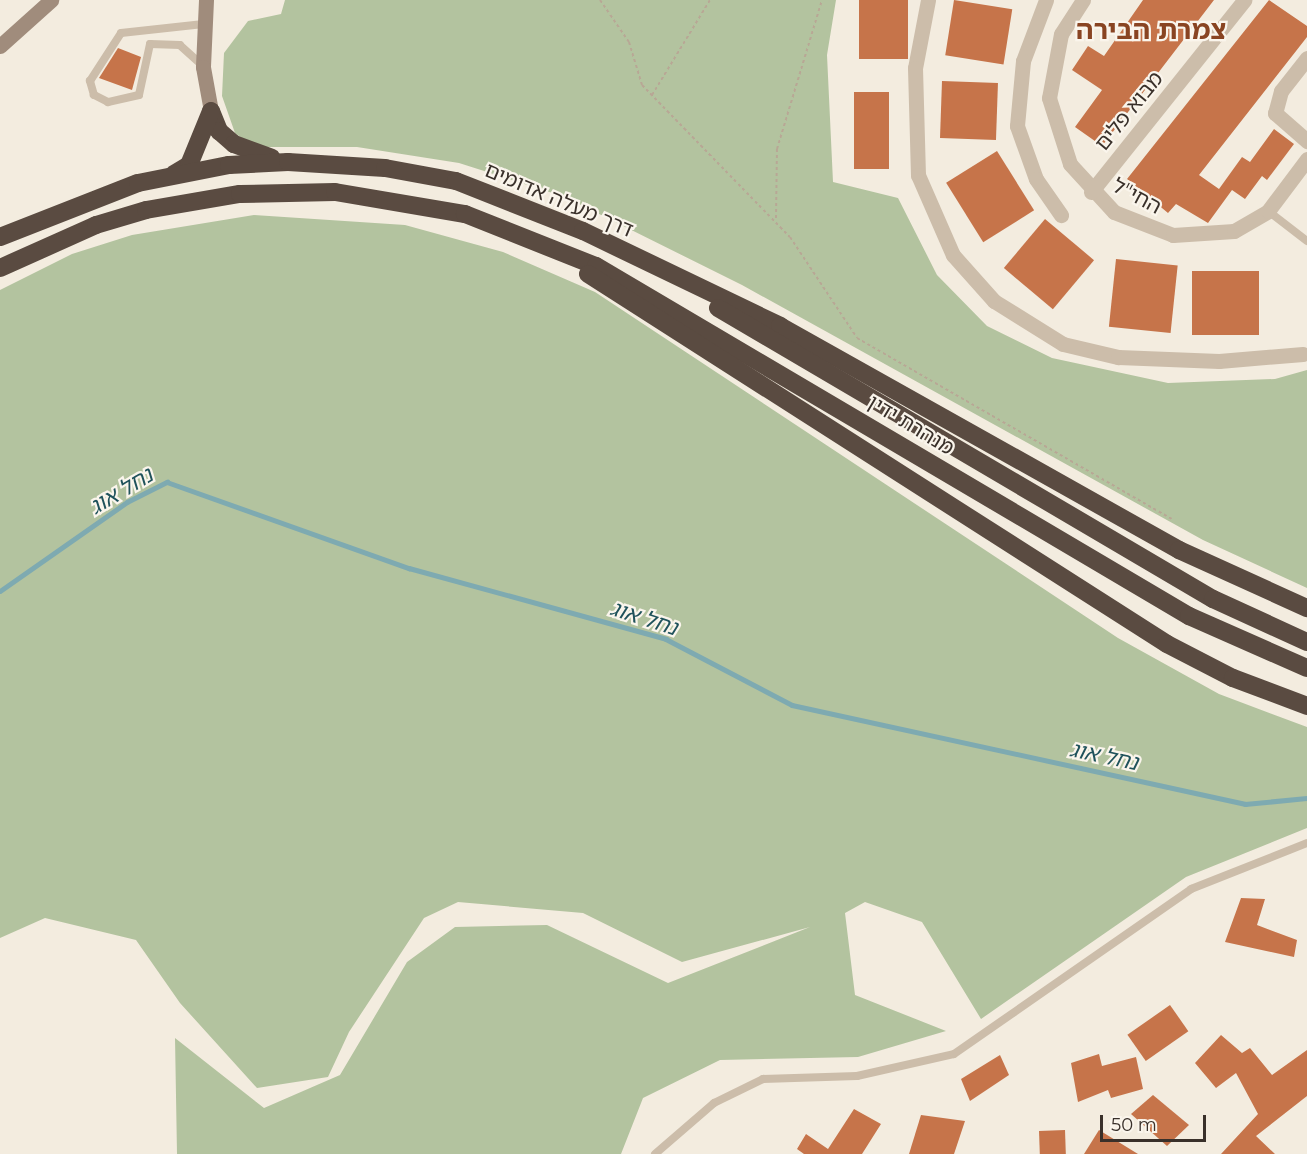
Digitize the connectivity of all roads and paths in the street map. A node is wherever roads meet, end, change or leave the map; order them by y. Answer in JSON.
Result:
{"nodes":[{"id":1,"x":51,"y":0,"type":"edge"},
{"id":2,"x":206,"y":0,"type":"edge"},
{"id":3,"x":600,"y":0,"type":"edge"},
{"id":4,"x":710,"y":0,"type":"edge"},
{"id":5,"x":822,"y":0,"type":"edge"},
{"id":6,"x":928,"y":0,"type":"edge"},
{"id":7,"x":1046,"y":0,"type":"edge"},
{"id":8,"x":1083,"y":0,"type":"edge"},
{"id":9,"x":1244,"y":0,"type":"edge"},
{"id":10,"x":204,"y":24,"type":"junction"},
{"id":11,"x":0,"y":46,"type":"edge"},
{"id":12,"x":1307,"y":58,"type":"edge"},
{"id":13,"x":203,"y":67,"type":"junction"},
{"id":14,"x":652,"y":96,"type":"junction"},
{"id":15,"x":211,"y":111,"type":"junction"},
{"id":16,"x":1307,"y":141,"type":"edge"},
{"id":17,"x":1307,"y":159,"type":"edge"},
{"id":18,"x":288,"y":162,"type":"junction"},
{"id":19,"x":173,"y":175,"type":"junction"},
{"id":20,"x":1091,"y":192,"type":"junction"},
{"id":21,"x":1268,"y":211,"type":"junction"},
{"id":22,"x":1061,"y":215,"type":"dead end"},
{"id":23,"x":775,"y":220,"type":"junction"},
{"id":24,"x":491,"y":222,"type":"junction"},
{"id":25,"x":0,"y":237,"type":"edge"},
{"id":26,"x":1307,"y":241,"type":"edge"},
{"id":27,"x":645,"y":263,"type":"junction"},
{"id":28,"x":0,"y":268,"type":"edge"},
{"id":29,"x":1303,"y":354,"type":"dead end"},
{"id":30,"x":1172,"y":519,"type":"dead end"},
{"id":31,"x":1307,"y":608,"type":"edge"},
{"id":32,"x":1307,"y":642,"type":"edge"},
{"id":33,"x":1307,"y":668,"type":"edge"},
{"id":34,"x":1307,"y":706,"type":"edge"},
{"id":35,"x":1307,"y":843,"type":"edge"},
{"id":36,"x":655,"y":1154,"type":"edge"}],
"edges":[{"from":1,"to":11,"type":"street"},
{"from":2,"to":10,"type":"street"},
{"from":3,"to":14,"type":"path"},
{"from":4,"to":14,"type":"path"},
{"from":5,"to":23,"type":"path"},
{"from":6,"to":29,"type":"street"},
{"from":7,"to":22,"type":"street"},
{"from":8,"to":20,"type":"street","name":"החי\"ל"},
{"from":9,"to":20,"type":"street","name":"מבוא פלים"},
{"from":10,"to":13,"type":"street"},
{"from":10,"to":13,"type":"lane"},
{"from":12,"to":16,"type":"street"},
{"from":13,"to":15,"type":"street"},
{"from":14,"to":23,"type":"path"},
{"from":15,"to":18,"type":"highway"},
{"from":15,"to":19,"type":"highway"},
{"from":17,"to":21,"type":"street","name":"החי\"ל"},
{"from":18,"to":19,"type":"highway","name":"דרך מעלה אדומים"},
{"from":18,"to":27,"type":"highway","name":"דרך מעלה אדומים"},
{"from":19,"to":25,"type":"highway","name":"דרך מעלה אדומים"},
{"from":20,"to":21,"type":"street","name":"החי\"ל"},
{"from":21,"to":26,"type":"lane"},
{"from":23,"to":30,"type":"path"},
{"from":24,"to":28,"type":"highway"},
{"from":24,"to":33,"type":"highway","name":"מנהרת ידין"},
{"from":24,"to":34,"type":"highway"},
{"from":27,"to":31,"type":"highway"},
{"from":27,"to":32,"type":"highway","name":"מנהרת ידין"},
{"from":35,"to":36,"type":"lane"}]}
